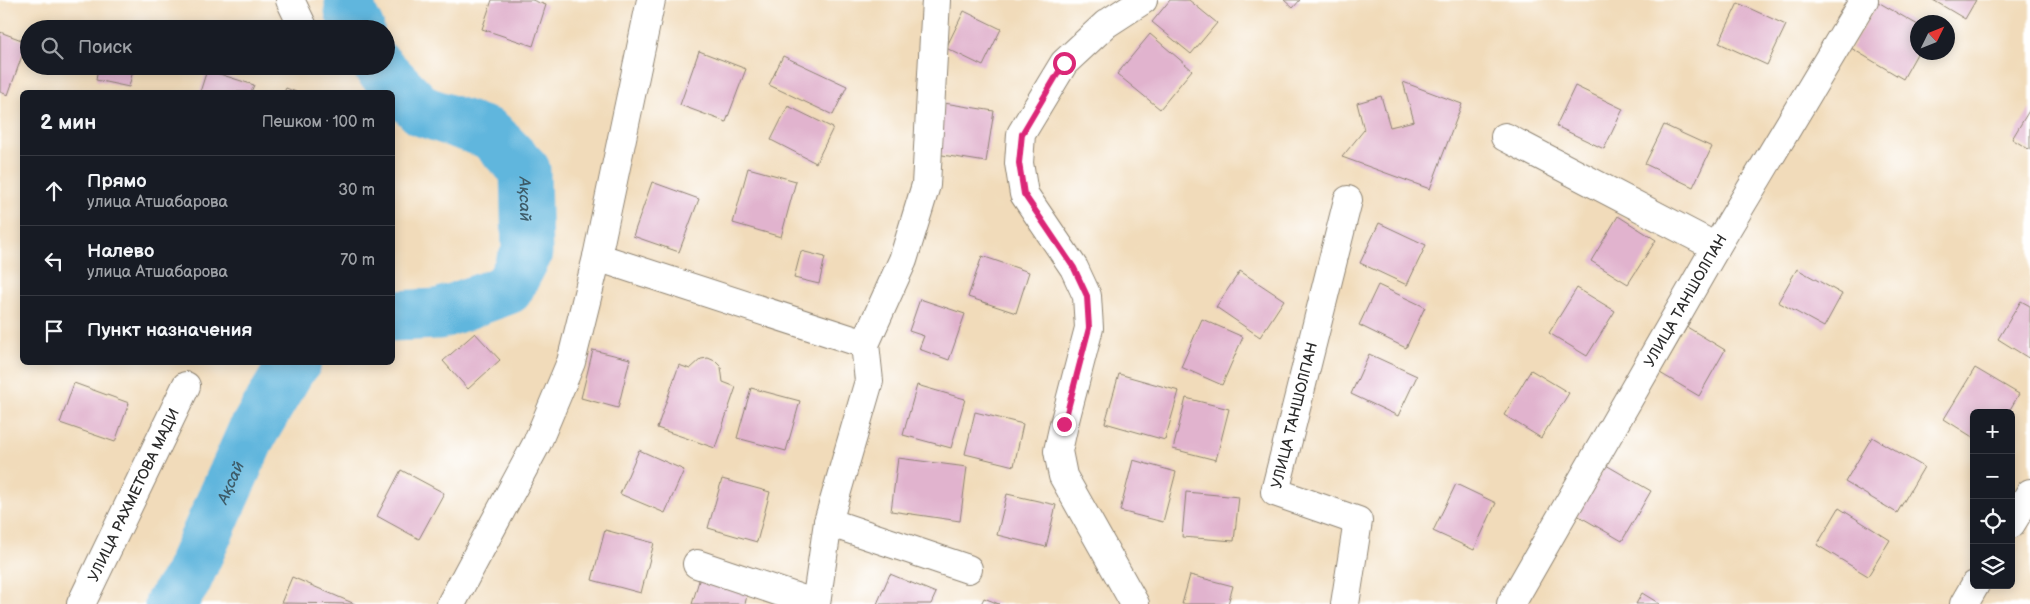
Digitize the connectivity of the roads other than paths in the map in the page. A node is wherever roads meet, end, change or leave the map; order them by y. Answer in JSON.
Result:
{"nodes":[{"id":1,"x":290,"y":0,"type":"edge"},
{"id":2,"x":651,"y":0,"type":"edge"},
{"id":3,"x":936,"y":0,"type":"edge"},
{"id":4,"x":1143,"y":0,"type":"edge"},
{"id":5,"x":1864,"y":0,"type":"edge"},
{"id":6,"x":300,"y":20,"type":"edge"},
{"id":7,"x":1504,"y":137,"type":"dead end"},
{"id":8,"x":1348,"y":200,"type":"dead end"},
{"id":9,"x":1716,"y":247,"type":"junction"},
{"id":10,"x":597,"y":257,"type":"junction"},
{"id":11,"x":865,"y":344,"type":"junction"},
{"id":12,"x":186,"y":386,"type":"dead end"},
{"id":13,"x":2030,"y":493,"type":"edge"},
{"id":14,"x":2015,"y":517,"type":"edge"},
{"id":15,"x":828,"y":522,"type":"junction"},
{"id":16,"x":697,"y":564,"type":"dead end"},
{"id":17,"x":968,"y":569,"type":"dead end"},
{"id":18,"x":1973,"y":589,"type":"edge"},
{"id":19,"x":81,"y":604,"type":"edge"},
{"id":20,"x":451,"y":604,"type":"edge"},
{"id":21,"x":1135,"y":604,"type":"edge"},
{"id":22,"x":1345,"y":604,"type":"edge"},
{"id":23,"x":1511,"y":604,"type":"edge"},
{"id":24,"x":1964,"y":604,"type":"edge"}],
"edges":[{"from":1,"to":6,"type":"street"},
{"from":2,"to":10,"type":"street"},
{"from":3,"to":11,"type":"street"},
{"from":4,"to":21,"type":"street"},
{"from":5,"to":9,"type":"street","name":"УЛИЦА ТАНШОЛПАН"},
{"from":7,"to":9,"type":"street"},
{"from":8,"to":22,"type":"street","name":"УЛИЦА ТАНШОЛПАН"},
{"from":9,"to":23,"type":"street","name":"УЛИЦА ТАНШОЛПАН"},
{"from":10,"to":11,"type":"street"},
{"from":10,"to":20,"type":"street"},
{"from":11,"to":15,"type":"street"},
{"from":12,"to":19,"type":"street","name":"УЛИЦА РАХМЕТОВА МАДИ"},
{"from":13,"to":14,"type":"street"},
{"from":15,"to":16,"type":"street"},
{"from":15,"to":17,"type":"street"},
{"from":18,"to":24,"type":"street"}]}
